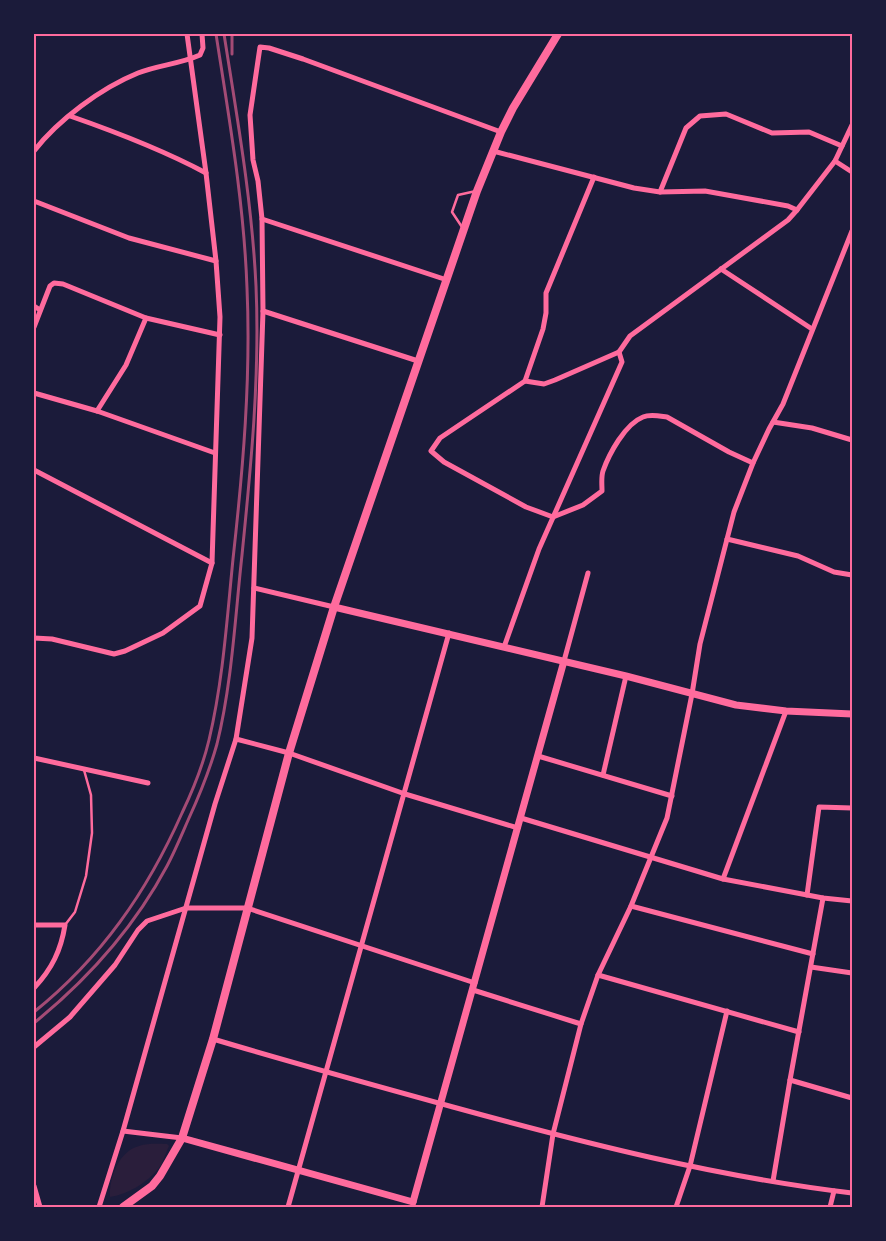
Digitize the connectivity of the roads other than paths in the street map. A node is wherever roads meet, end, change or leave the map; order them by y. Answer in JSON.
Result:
{"nodes":[{"id":1,"x":187,"y":34,"type":"edge"},
{"id":2,"x":202,"y":34,"type":"edge"},
{"id":3,"x":558,"y":34,"type":"edge"},
{"id":4,"x":191,"y":58,"type":"junction"},
{"id":5,"x":70,"y":116,"type":"junction"},
{"id":6,"x":852,"y":125,"type":"edge"},
{"id":7,"x":501,"y":132,"type":"junction"},
{"id":8,"x":842,"y":146,"type":"junction"},
{"id":9,"x":34,"y":151,"type":"edge"},
{"id":10,"x":493,"y":151,"type":"junction"},
{"id":11,"x":835,"y":161,"type":"junction"},
{"id":12,"x":852,"y":172,"type":"edge"},
{"id":13,"x":206,"y":173,"type":"junction"},
{"id":14,"x":594,"y":177,"type":"junction"},
{"id":15,"x":478,"y":191,"type":"junction"},
{"id":16,"x":660,"y":192,"type":"junction"},
{"id":17,"x":34,"y":202,"type":"edge"},
{"id":18,"x":797,"y":210,"type":"junction"},
{"id":19,"x":262,"y":219,"type":"junction"},
{"id":20,"x":464,"y":229,"type":"junction"},
{"id":21,"x":852,"y":231,"type":"edge"},
{"id":22,"x":216,"y":261,"type":"junction"},
{"id":23,"x":721,"y":269,"type":"junction"},
{"id":24,"x":447,"y":280,"type":"junction"},
{"id":25,"x":34,"y":306,"type":"edge"},
{"id":26,"x":40,"y":310,"type":"junction"},
{"id":27,"x":263,"y":311,"type":"junction"},
{"id":28,"x":146,"y":318,"type":"junction"},
{"id":29,"x":34,"y":327,"type":"edge"},
{"id":30,"x":812,"y":329,"type":"junction"},
{"id":31,"x":220,"y":335,"type":"junction"},
{"id":32,"x":619,"y":352,"type":"junction"},
{"id":33,"x":418,"y":361,"type":"junction"},
{"id":34,"x":525,"y":381,"type":"junction"},
{"id":35,"x":34,"y":393,"type":"edge"},
{"id":36,"x":97,"y":411,"type":"junction"},
{"id":37,"x":773,"y":422,"type":"junction"},
{"id":38,"x":852,"y":440,"type":"edge"},
{"id":39,"x":215,"y":453,"type":"junction"},
{"id":40,"x":753,"y":463,"type":"junction"},
{"id":41,"x":34,"y":470,"type":"edge"},
{"id":42,"x":554,"y":517,"type":"junction"},
{"id":43,"x":727,"y":539,"type":"junction"},
{"id":44,"x":212,"y":563,"type":"junction"},
{"id":45,"x":588,"y":573,"type":"dead end"},
{"id":46,"x":852,"y":575,"type":"edge"},
{"id":47,"x":254,"y":588,"type":"junction"},
{"id":48,"x":334,"y":607,"type":"junction"},
{"id":49,"x":449,"y":633,"type":"junction"},
{"id":50,"x":34,"y":638,"type":"edge"},
{"id":51,"x":504,"y":647,"type":"junction"},
{"id":52,"x":564,"y":662,"type":"junction"},
{"id":53,"x":626,"y":676,"type":"junction"},
{"id":54,"x":692,"y":694,"type":"junction"},
{"id":55,"x":786,"y":710,"type":"junction"},
{"id":56,"x":852,"y":714,"type":"edge"},
{"id":57,"x":236,"y":740,"type":"junction"},
{"id":58,"x":289,"y":753,"type":"junction"},
{"id":59,"x":538,"y":756,"type":"junction"},
{"id":60,"x":34,"y":758,"type":"edge"},
{"id":61,"x":83,"y":769,"type":"junction"},
{"id":62,"x":603,"y":775,"type":"junction"},
{"id":63,"x":148,"y":783,"type":"dead end"},
{"id":64,"x":404,"y":794,"type":"junction"},
{"id":65,"x":672,"y":796,"type":"junction"},
{"id":66,"x":852,"y":808,"type":"edge"},
{"id":67,"x":521,"y":818,"type":"junction"},
{"id":68,"x":518,"y":828,"type":"junction"},
{"id":69,"x":652,"y":857,"type":"junction"},
{"id":70,"x":722,"y":879,"type":"junction"},
{"id":71,"x":807,"y":895,"type":"junction"},
{"id":72,"x":824,"y":898,"type":"junction"},
{"id":73,"x":852,"y":902,"type":"edge"},
{"id":74,"x":631,"y":906,"type":"junction"},
{"id":75,"x":186,"y":908,"type":"junction"},
{"id":76,"x":247,"y":908,"type":"junction"},
{"id":77,"x":34,"y":925,"type":"edge"},
{"id":78,"x":66,"y":925,"type":"junction"},
{"id":79,"x":361,"y":945,"type":"junction"},
{"id":80,"x":813,"y":954,"type":"junction"},
{"id":81,"x":811,"y":967,"type":"junction"},
{"id":82,"x":852,"y":973,"type":"edge"},
{"id":83,"x":598,"y":975,"type":"junction"},
{"id":84,"x":474,"y":987,"type":"junction"},
{"id":85,"x":34,"y":988,"type":"edge"},
{"id":86,"x":727,"y":1011,"type":"junction"},
{"id":87,"x":581,"y":1024,"type":"junction"},
{"id":88,"x":799,"y":1032,"type":"junction"},
{"id":89,"x":213,"y":1040,"type":"junction"},
{"id":90,"x":34,"y":1047,"type":"edge"},
{"id":91,"x":326,"y":1072,"type":"junction"},
{"id":92,"x":790,"y":1080,"type":"junction"},
{"id":93,"x":852,"y":1098,"type":"edge"},
{"id":94,"x":441,"y":1103,"type":"junction"},
{"id":95,"x":123,"y":1131,"type":"junction"},
{"id":96,"x":553,"y":1134,"type":"junction"},
{"id":97,"x":182,"y":1138,"type":"junction"},
{"id":98,"x":690,"y":1166,"type":"junction"},
{"id":99,"x":299,"y":1171,"type":"junction"},
{"id":100,"x":773,"y":1181,"type":"junction"},
{"id":101,"x":34,"y":1186,"type":"edge"},
{"id":102,"x":834,"y":1190,"type":"junction"},
{"id":103,"x":852,"y":1192,"type":"edge"},
{"id":104,"x":414,"y":1205,"type":"edge"},
{"id":105,"x":40,"y":1207,"type":"edge"},
{"id":106,"x":100,"y":1207,"type":"edge"},
{"id":107,"x":123,"y":1207,"type":"edge"},
{"id":108,"x":288,"y":1207,"type":"edge"},
{"id":109,"x":542,"y":1207,"type":"edge"},
{"id":110,"x":676,"y":1207,"type":"edge"},
{"id":111,"x":830,"y":1207,"type":"edge"}],
"edges":[{"from":1,"to":4,"type":"street"},
{"from":2,"to":4,"type":"street"},
{"from":3,"to":7,"type":"main road"},
{"from":4,"to":5,"type":"street"},
{"from":4,"to":13,"type":"street"},
{"from":5,"to":9,"type":"street"},
{"from":5,"to":13,"type":"street"},
{"from":6,"to":8,"type":"street"},
{"from":7,"to":10,"type":"main road"},
{"from":7,"to":19,"type":"street"},
{"from":8,"to":11,"type":"street"},
{"from":8,"to":16,"type":"street"},
{"from":10,"to":14,"type":"street"},
{"from":10,"to":15,"type":"main road"},
{"from":11,"to":12,"type":"street"},
{"from":11,"to":18,"type":"street"},
{"from":13,"to":22,"type":"street"},
{"from":14,"to":16,"type":"street"},
{"from":14,"to":34,"type":"street"},
{"from":15,"to":20,"type":"main road"},
{"from":15,"to":20,"type":"lane"},
{"from":16,"to":18,"type":"street"},
{"from":17,"to":22,"type":"street"},
{"from":18,"to":23,"type":"street"},
{"from":19,"to":24,"type":"street"},
{"from":19,"to":27,"type":"street"},
{"from":20,"to":24,"type":"main road"},
{"from":21,"to":30,"type":"street"},
{"from":22,"to":31,"type":"street"},
{"from":23,"to":30,"type":"street"},
{"from":23,"to":32,"type":"street"},
{"from":24,"to":33,"type":"main road"},
{"from":25,"to":26,"type":"street"},
{"from":26,"to":28,"type":"street"},
{"from":26,"to":29,"type":"street"},
{"from":27,"to":33,"type":"street"},
{"from":27,"to":47,"type":"street"},
{"from":28,"to":31,"type":"street"},
{"from":28,"to":36,"type":"street"},
{"from":30,"to":37,"type":"street"},
{"from":31,"to":39,"type":"street"},
{"from":32,"to":34,"type":"street"},
{"from":32,"to":42,"type":"street"},
{"from":33,"to":48,"type":"main road"},
{"from":34,"to":42,"type":"street"},
{"from":35,"to":36,"type":"street"},
{"from":36,"to":39,"type":"street"},
{"from":37,"to":38,"type":"street"},
{"from":37,"to":40,"type":"street"},
{"from":39,"to":44,"type":"street"},
{"from":40,"to":42,"type":"street"},
{"from":40,"to":43,"type":"street"},
{"from":41,"to":44,"type":"street"},
{"from":42,"to":51,"type":"street"},
{"from":43,"to":46,"type":"street"},
{"from":43,"to":54,"type":"street"},
{"from":44,"to":50,"type":"street"},
{"from":45,"to":52,"type":"street"},
{"from":47,"to":48,"type":"street"},
{"from":47,"to":57,"type":"street"},
{"from":48,"to":49,"type":"street"},
{"from":48,"to":58,"type":"main road"},
{"from":49,"to":51,"type":"street"},
{"from":49,"to":64,"type":"street"},
{"from":51,"to":52,"type":"street"},
{"from":52,"to":53,"type":"street"},
{"from":52,"to":59,"type":"street"},
{"from":53,"to":54,"type":"street"},
{"from":53,"to":62,"type":"street"},
{"from":54,"to":55,"type":"street"},
{"from":54,"to":65,"type":"street"},
{"from":55,"to":56,"type":"street"},
{"from":55,"to":70,"type":"street"},
{"from":57,"to":58,"type":"street"},
{"from":57,"to":75,"type":"street"},
{"from":58,"to":64,"type":"street"},
{"from":58,"to":76,"type":"main road"},
{"from":59,"to":62,"type":"street"},
{"from":59,"to":67,"type":"street"},
{"from":60,"to":61,"type":"street"},
{"from":61,"to":63,"type":"street"},
{"from":61,"to":78,"type":"lane"},
{"from":62,"to":65,"type":"street"},
{"from":64,"to":68,"type":"street"},
{"from":64,"to":79,"type":"street"},
{"from":65,"to":69,"type":"street"},
{"from":66,"to":71,"type":"street"},
{"from":67,"to":68,"type":"street"},
{"from":67,"to":69,"type":"street"},
{"from":68,"to":84,"type":"street"},
{"from":69,"to":70,"type":"street"},
{"from":69,"to":74,"type":"street"},
{"from":70,"to":71,"type":"street"},
{"from":71,"to":72,"type":"street"},
{"from":72,"to":73,"type":"street"},
{"from":72,"to":80,"type":"street"},
{"from":74,"to":80,"type":"street"},
{"from":74,"to":83,"type":"street"},
{"from":75,"to":76,"type":"street"},
{"from":75,"to":90,"type":"street"},
{"from":75,"to":95,"type":"street"},
{"from":76,"to":79,"type":"street"},
{"from":76,"to":89,"type":"main road"},
{"from":77,"to":78,"type":"street"},
{"from":78,"to":85,"type":"street"},
{"from":79,"to":84,"type":"street"},
{"from":79,"to":91,"type":"street"},
{"from":80,"to":81,"type":"street"},
{"from":81,"to":82,"type":"street"},
{"from":81,"to":88,"type":"street"},
{"from":83,"to":86,"type":"street"},
{"from":83,"to":87,"type":"street"},
{"from":84,"to":87,"type":"street"},
{"from":84,"to":94,"type":"street"},
{"from":86,"to":88,"type":"street"},
{"from":86,"to":98,"type":"street"},
{"from":87,"to":96,"type":"street"},
{"from":88,"to":92,"type":"street"},
{"from":89,"to":91,"type":"street"},
{"from":89,"to":97,"type":"main road"},
{"from":91,"to":94,"type":"street"},
{"from":91,"to":99,"type":"street"},
{"from":92,"to":93,"type":"street"},
{"from":92,"to":100,"type":"street"},
{"from":94,"to":96,"type":"street"},
{"from":94,"to":104,"type":"street"},
{"from":95,"to":97,"type":"street"},
{"from":95,"to":106,"type":"street"},
{"from":96,"to":98,"type":"street"},
{"from":96,"to":109,"type":"street"},
{"from":97,"to":99,"type":"street"},
{"from":97,"to":107,"type":"main road"},
{"from":98,"to":100,"type":"street"},
{"from":98,"to":110,"type":"street"},
{"from":99,"to":104,"type":"street"},
{"from":99,"to":108,"type":"street"},
{"from":100,"to":102,"type":"street"},
{"from":101,"to":105,"type":"street"},
{"from":102,"to":103,"type":"street"},
{"from":102,"to":111,"type":"street"}]}
